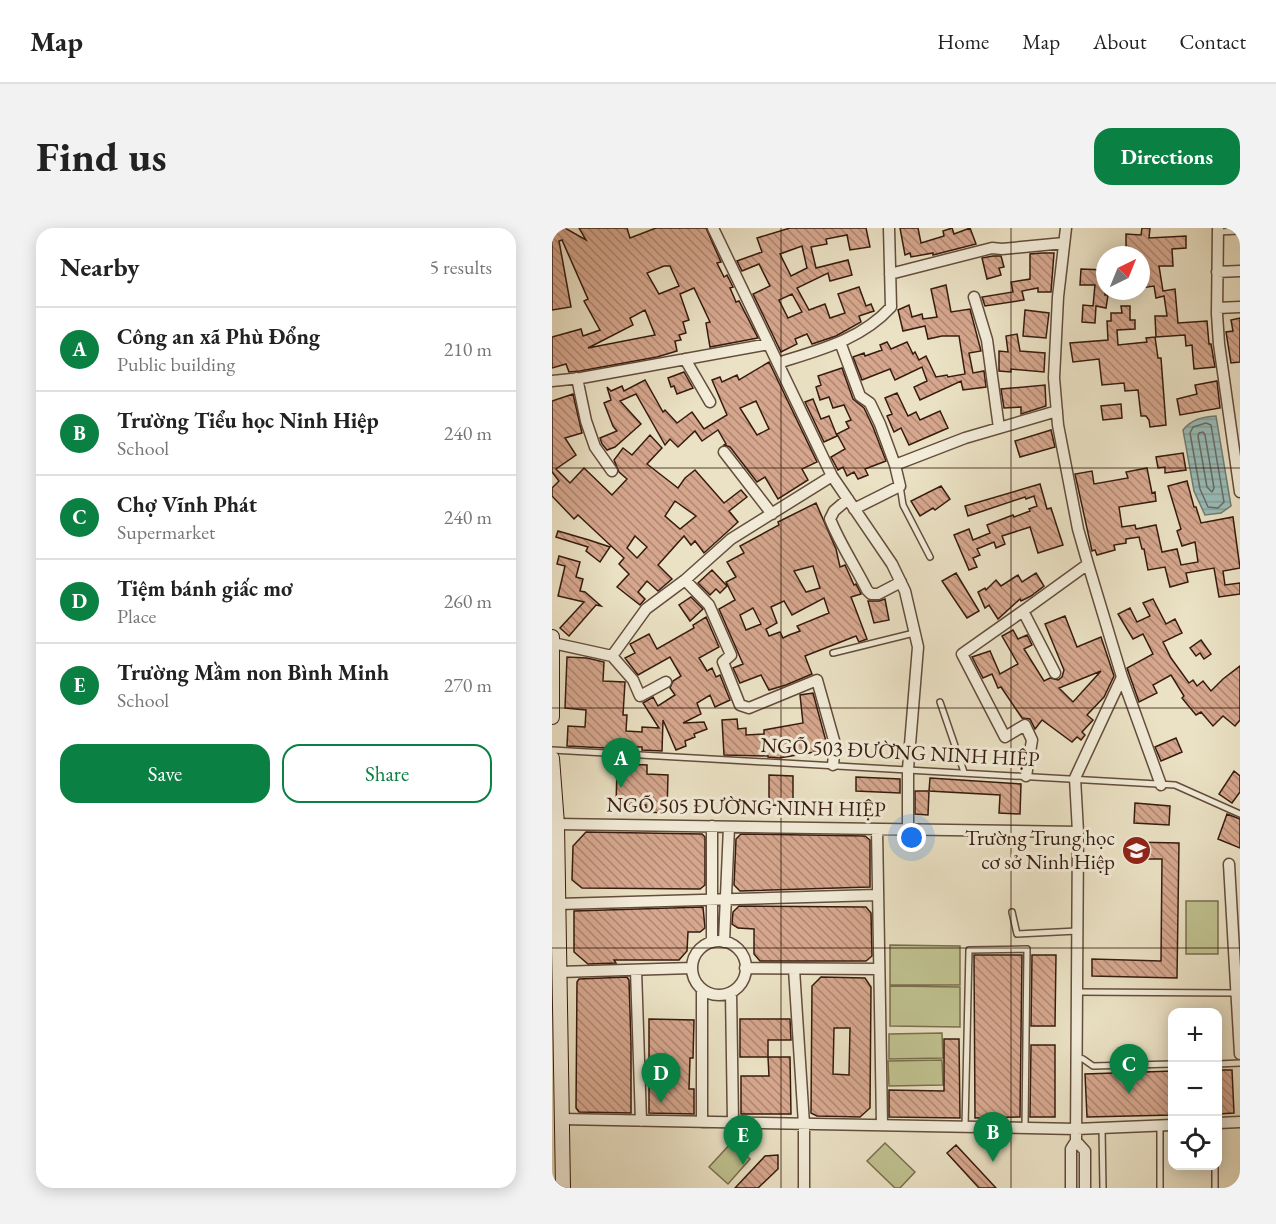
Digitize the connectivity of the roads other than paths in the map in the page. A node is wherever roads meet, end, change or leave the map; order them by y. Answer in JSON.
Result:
{"nodes":[{"id":1,"x":713,"y":228,"type":"edge"},
{"id":2,"x":889,"y":228,"type":"edge"},
{"id":3,"x":1066,"y":228,"type":"edge"},
{"id":4,"x":1218,"y":230,"type":"edge"},
{"id":5,"x":1240,"y":231,"type":"edge"},
{"id":6,"x":1064,"y":243,"type":"junction"},
{"id":7,"x":1240,"y":271,"type":"edge"},
{"id":8,"x":1217,"y":272,"type":"junction"},
{"id":9,"x":890,"y":274,"type":"junction"},
{"id":10,"x":974,"y":297,"type":"dead end"},
{"id":11,"x":1240,"y":307,"type":"edge"},
{"id":12,"x":1217,"y":308,"type":"junction"},
{"id":13,"x":840,"y":342,"type":"junction"},
{"id":14,"x":769,"y":344,"type":"junction"},
{"id":15,"x":685,"y":359,"type":"junction"},
{"id":16,"x":778,"y":363,"type":"junction"},
{"id":17,"x":576,"y":378,"type":"junction"},
{"id":18,"x":552,"y":381,"type":"edge"},
{"id":19,"x":710,"y":402,"type":"dead end"},
{"id":20,"x":1057,"y":411,"type":"junction"},
{"id":21,"x":999,"y":428,"type":"junction"},
{"id":22,"x":1237,"y":447,"type":"edge"},
{"id":23,"x":724,"y":452,"type":"dead end"},
{"id":24,"x":895,"y":465,"type":"junction"},
{"id":25,"x":612,"y":471,"type":"dead end"},
{"id":26,"x":832,"y":476,"type":"junction"},
{"id":27,"x":900,"y":486,"type":"junction"},
{"id":28,"x":1240,"y":492,"type":"edge"},
{"id":29,"x":851,"y":504,"type":"junction"},
{"id":30,"x":772,"y":514,"type":"junction"},
{"id":31,"x":930,"y":557,"type":"dead end"},
{"id":32,"x":1088,"y":564,"type":"junction"},
{"id":33,"x":685,"y":580,"type":"junction"},
{"id":34,"x":901,"y":582,"type":"junction"},
{"id":35,"x":1023,"y":611,"type":"junction"},
{"id":36,"x":915,"y":633,"type":"junction"},
{"id":37,"x":552,"y":637,"type":"edge"},
{"id":38,"x":553,"y":643,"type":"edge"},
{"id":39,"x":833,"y":653,"type":"dead end"},
{"id":40,"x":612,"y":657,"type":"junction"},
{"id":41,"x":553,"y":663,"type":"edge"},
{"id":42,"x":1055,"y":673,"type":"dead end"},
{"id":43,"x":1122,"y":677,"type":"junction"},
{"id":44,"x":666,"y":682,"type":"dead end"},
{"id":45,"x":940,"y":702,"type":"dead end"},
{"id":46,"x":552,"y":717,"type":"edge"},
{"id":47,"x":552,"y":750,"type":"edge"},
{"id":48,"x":552,"y":758,"type":"edge"},
{"id":49,"x":832,"y":765,"type":"junction"},
{"id":50,"x":908,"y":769,"type":"junction"},
{"id":51,"x":964,"y":772,"type":"junction"},
{"id":52,"x":1026,"y":776,"type":"junction"},
{"id":53,"x":1074,"y":778,"type":"junction"},
{"id":54,"x":1161,"y":785,"type":"junction"},
{"id":55,"x":1240,"y":814,"type":"edge"},
{"id":56,"x":555,"y":824,"type":"edge"},
{"id":57,"x":712,"y":826,"type":"junction"},
{"id":58,"x":729,"y":826,"type":"junction"},
{"id":59,"x":877,"y":829,"type":"junction"},
{"id":60,"x":908,"y":830,"type":"junction"},
{"id":61,"x":1078,"y":832,"type":"junction"},
{"id":62,"x":1229,"y":864,"type":"dead end"},
{"id":63,"x":878,"y":895,"type":"junction"},
{"id":64,"x":712,"y":898,"type":"junction"},
{"id":65,"x":726,"y":898,"type":"junction"},
{"id":66,"x":555,"y":904,"type":"edge"},
{"id":67,"x":1012,"y":912,"type":"dead end"},
{"id":68,"x":1077,"y":931,"type":"junction"},
{"id":69,"x":712,"y":942,"type":"junction"},
{"id":70,"x":724,"y":942,"type":"junction"},
{"id":71,"x":745,"y":968,"type":"junction"},
{"id":72,"x":692,"y":969,"type":"junction"},
{"id":73,"x":794,"y":969,"type":"junction"},
{"id":74,"x":879,"y":969,"type":"junction"},
{"id":75,"x":636,"y":970,"type":"junction"},
{"id":76,"x":560,"y":972,"type":"junction"},
{"id":77,"x":702,"y":989,"type":"junction"},
{"id":78,"x":730,"y":992,"type":"junction"},
{"id":79,"x":1077,"y":992,"type":"junction"},
{"id":80,"x":1236,"y":993,"type":"junction"},
{"id":81,"x":556,"y":1019,"type":"edge"},
{"id":82,"x":1240,"y":1054,"type":"edge"},
{"id":83,"x":1076,"y":1057,"type":"junction"},
{"id":84,"x":1240,"y":1063,"type":"edge"},
{"id":85,"x":1222,"y":1064,"type":"edge"},
{"id":86,"x":1168,"y":1065,"type":"edge"},
{"id":87,"x":557,"y":1079,"type":"edge"},
{"id":88,"x":562,"y":1119,"type":"junction"},
{"id":89,"x":641,"y":1121,"type":"junction"},
{"id":90,"x":702,"y":1122,"type":"junction"},
{"id":91,"x":733,"y":1122,"type":"junction"},
{"id":92,"x":1240,"y":1122,"type":"edge"},
{"id":93,"x":1222,"y":1123,"type":"edge"},
{"id":94,"x":804,"y":1124,"type":"junction"},
{"id":95,"x":882,"y":1125,"type":"junction"},
{"id":96,"x":1161,"y":1125,"type":"junction"},
{"id":97,"x":1168,"y":1125,"type":"edge"},
{"id":98,"x":965,"y":1127,"type":"junction"},
{"id":99,"x":1025,"y":1128,"type":"junction"},
{"id":100,"x":1102,"y":1128,"type":"junction"},
{"id":101,"x":1076,"y":1129,"type":"junction"},
{"id":102,"x":1076,"y":1142,"type":"junction"},
{"id":103,"x":1215,"y":1170,"type":"edge"},
{"id":104,"x":563,"y":1188,"type":"edge"},
{"id":105,"x":804,"y":1188,"type":"edge"},
{"id":106,"x":1071,"y":1188,"type":"edge"},
{"id":107,"x":1085,"y":1188,"type":"edge"},
{"id":108,"x":1103,"y":1188,"type":"edge"},
{"id":109,"x":1160,"y":1188,"type":"edge"},
{"id":110,"x":1215,"y":1188,"type":"edge"}],
"edges":[{"from":1,"to":14,"type":"street"},
{"from":2,"to":9,"type":"street"},
{"from":3,"to":6,"type":"street"},
{"from":4,"to":5,"type":"lane"},
{"from":4,"to":8,"type":"street"},
{"from":6,"to":9,"type":"street"},
{"from":6,"to":20,"type":"street"},
{"from":7,"to":8,"type":"street"},
{"from":8,"to":12,"type":"street"},
{"from":9,"to":13,"type":"street"},
{"from":10,"to":21,"type":"street"},
{"from":11,"to":12,"type":"street"},
{"from":12,"to":22,"type":"street"},
{"from":13,"to":16,"type":"street"},
{"from":13,"to":24,"type":"street"},
{"from":14,"to":15,"type":"street"},
{"from":14,"to":16,"type":"street"},
{"from":15,"to":17,"type":"street"},
{"from":15,"to":19,"type":"street"},
{"from":16,"to":26,"type":"street"},
{"from":17,"to":18,"type":"street"},
{"from":17,"to":25,"type":"street"},
{"from":20,"to":21,"type":"street"},
{"from":20,"to":32,"type":"street"},
{"from":21,"to":24,"type":"street"},
{"from":22,"to":28,"type":"street"},
{"from":23,"to":30,"type":"street"},
{"from":24,"to":27,"type":"street"},
{"from":26,"to":29,"type":"street"},
{"from":26,"to":30,"type":"street"},
{"from":27,"to":29,"type":"street"},
{"from":27,"to":31,"type":"lane"},
{"from":29,"to":34,"type":"street"},
{"from":29,"to":34,"type":"street"},
{"from":30,"to":33,"type":"street"},
{"from":32,"to":35,"type":"street"},
{"from":32,"to":43,"type":"street"},
{"from":33,"to":40,"type":"street"},
{"from":33,"to":49,"type":"street"},
{"from":34,"to":36,"type":"street"},
{"from":35,"to":42,"type":"street"},
{"from":35,"to":52,"type":"street"},
{"from":36,"to":39,"type":"lane"},
{"from":36,"to":50,"type":"street"},
{"from":37,"to":38,"type":"main road"},
{"from":38,"to":40,"type":"street"},
{"from":38,"to":41,"type":"main road"},
{"from":40,"to":44,"type":"street"},
{"from":41,"to":46,"type":"main road"},
{"from":43,"to":53,"type":"street"},
{"from":43,"to":54,"type":"street"},
{"from":45,"to":51,"type":"lane"},
{"from":47,"to":49,"type":"lane","name":"NGÕ 503 ĐƯỜNG NINH HIỆP"},
{"from":48,"to":56,"type":"main road"},
{"from":49,"to":50,"type":"lane","name":"NGÕ 503 ĐƯỜNG NINH HIỆP"},
{"from":50,"to":51,"type":"lane","name":"NGÕ 503 ĐƯỜNG NINH HIỆP"},
{"from":50,"to":60,"type":"street"},
{"from":51,"to":52,"type":"lane","name":"NGÕ 503 ĐƯỜNG NINH HIỆP"},
{"from":52,"to":53,"type":"lane","name":"NGÕ 503 ĐƯỜNG NINH HIỆP"},
{"from":53,"to":54,"type":"lane","name":"NGÕ 503 ĐƯỜNG NINH HIỆP"},
{"from":53,"to":61,"type":"street"},
{"from":54,"to":55,"type":"lane","name":"NGÕ 503 ĐƯỜNG NINH HIỆP"},
{"from":56,"to":57,"type":"street","name":"NGÕ 505 ĐƯỜNG NINH HIỆP"},
{"from":56,"to":66,"type":"main road"},
{"from":57,"to":58,"type":"street","name":"NGÕ 505 ĐƯỜNG NINH HIỆP"},
{"from":57,"to":64,"type":"street"},
{"from":58,"to":59,"type":"street","name":"NGÕ 505 ĐƯỜNG NINH HIỆP"},
{"from":58,"to":65,"type":"street"},
{"from":59,"to":60,"type":"street","name":"NGÕ 505 ĐƯỜNG NINH HIỆP"},
{"from":59,"to":63,"type":"street"},
{"from":60,"to":61,"type":"street","name":"NGÕ 505 ĐƯỜNG NINH HIỆP"},
{"from":61,"to":68,"type":"street"},
{"from":62,"to":80,"type":"street"},
{"from":63,"to":65,"type":"street"},
{"from":63,"to":74,"type":"street"},
{"from":64,"to":65,"type":"street"},
{"from":64,"to":66,"type":"street"},
{"from":64,"to":69,"type":"street"},
{"from":65,"to":70,"type":"street"},
{"from":66,"to":76,"type":"main road"},
{"from":67,"to":68,"type":"lane"},
{"from":68,"to":79,"type":"street"},
{"from":69,"to":70,"type":"street"},
{"from":69,"to":72,"type":"street"},
{"from":70,"to":71,"type":"street"},
{"from":71,"to":73,"type":"street"},
{"from":71,"to":78,"type":"street"},
{"from":72,"to":75,"type":"street"},
{"from":72,"to":77,"type":"street"},
{"from":73,"to":74,"type":"street"},
{"from":73,"to":94,"type":"street"},
{"from":74,"to":95,"type":"street"},
{"from":75,"to":76,"type":"street"},
{"from":75,"to":89,"type":"street"},
{"from":76,"to":81,"type":"main road"},
{"from":77,"to":78,"type":"street"},
{"from":77,"to":90,"type":"street"},
{"from":78,"to":91,"type":"street"},
{"from":79,"to":80,"type":"lane"},
{"from":79,"to":83,"type":"street"},
{"from":80,"to":82,"type":"street"},
{"from":81,"to":87,"type":"main road"},
{"from":83,"to":86,"type":"lane"},
{"from":83,"to":101,"type":"street"},
{"from":84,"to":85,"type":"lane"},
{"from":87,"to":88,"type":"main road"},
{"from":88,"to":89,"type":"street"},
{"from":88,"to":104,"type":"main road"},
{"from":89,"to":90,"type":"street"},
{"from":90,"to":91,"type":"street"},
{"from":91,"to":94,"type":"street"},
{"from":92,"to":93,"type":"street"},
{"from":94,"to":95,"type":"street"},
{"from":94,"to":105,"type":"street"},
{"from":95,"to":98,"type":"street"},
{"from":96,"to":97,"type":"street"},
{"from":96,"to":100,"type":"street"},
{"from":96,"to":109,"type":"lane"},
{"from":98,"to":99,"type":"street"},
{"from":98,"to":99,"type":"lane"},
{"from":99,"to":101,"type":"street"},
{"from":100,"to":101,"type":"street"},
{"from":100,"to":108,"type":"lane"},
{"from":101,"to":102,"type":"street"},
{"from":102,"to":106,"type":"street"},
{"from":102,"to":107,"type":"street"},
{"from":103,"to":110,"type":"lane"}]}
